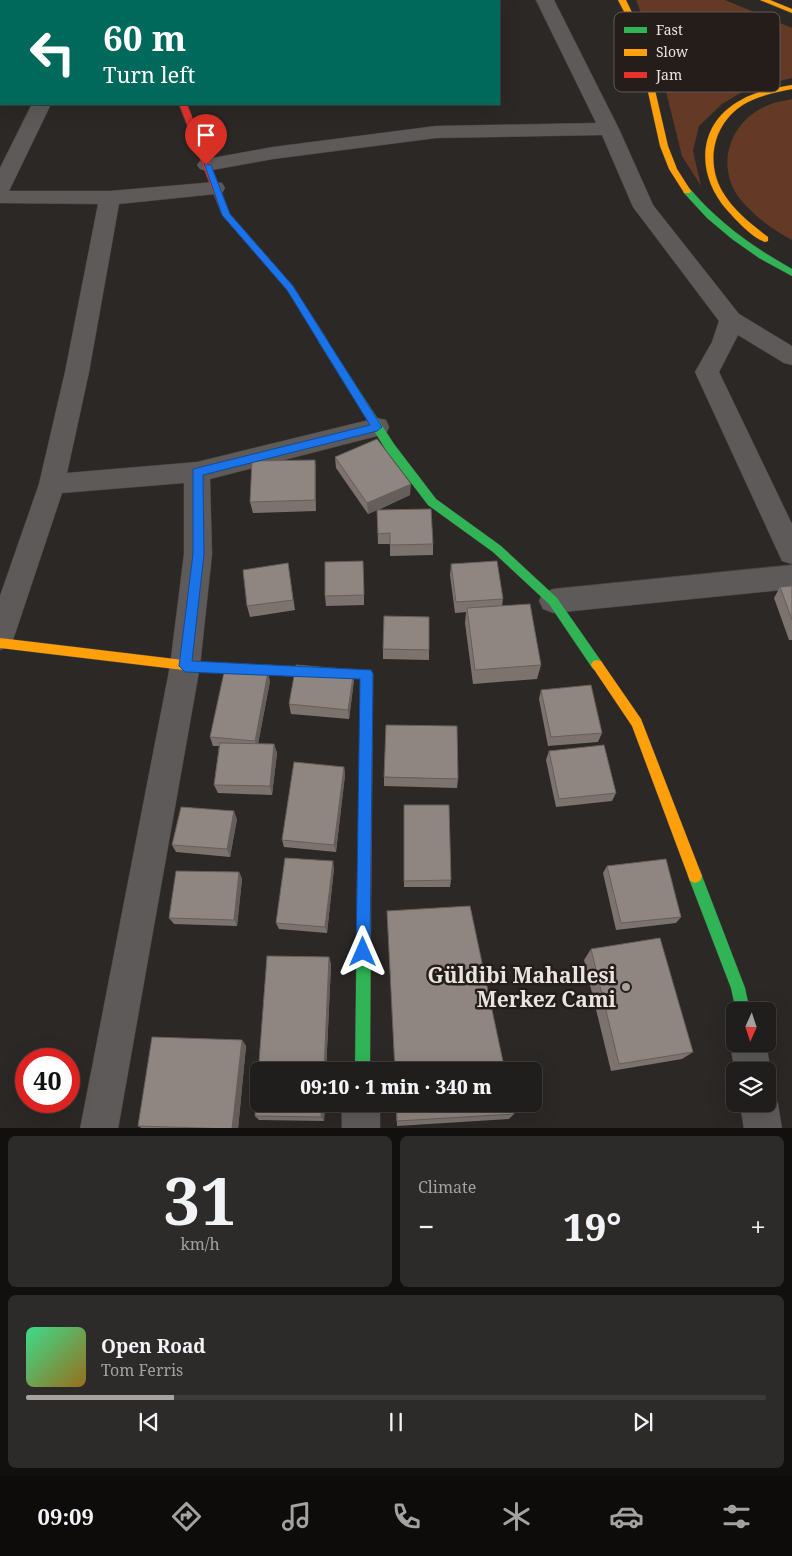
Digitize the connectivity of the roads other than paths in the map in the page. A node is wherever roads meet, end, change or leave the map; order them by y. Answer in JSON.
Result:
{"nodes":[{"id":1,"x":545,"y":0,"type":"edge"},
{"id":2,"x":622,"y":0,"type":"edge"},
{"id":3,"x":764,"y":0,"type":"edge"},
{"id":4,"x":792,"y":11,"type":"edge"},
{"id":5,"x":628,"y":12,"type":"edge"},
{"id":6,"x":792,"y":87,"type":"edge"},
{"id":7,"x":780,"y":91,"type":"edge"},
{"id":8,"x":650,"y":92,"type":"edge"},
{"id":9,"x":776,"y":92,"type":"edge"},
{"id":10,"x":41,"y":105,"type":"edge"},
{"id":11,"x":183,"y":105,"type":"edge"},
{"id":12,"x":609,"y":129,"type":"junction"},
{"id":13,"x":206,"y":165,"type":"junction"},
{"id":14,"x":216,"y":188,"type":"junction"},
{"id":15,"x":0,"y":189,"type":"edge"},
{"id":16,"x":0,"y":197,"type":"edge"},
{"id":17,"x":110,"y":198,"type":"junction"},
{"id":18,"x":776,"y":245,"type":"dead end"},
{"id":19,"x":792,"y":273,"type":"edge"},
{"id":20,"x":731,"y":320,"type":"junction"},
{"id":21,"x":792,"y":356,"type":"edge"},
{"id":22,"x":377,"y":427,"type":"junction"},
{"id":23,"x":197,"y":472,"type":"junction"},
{"id":24,"x":52,"y":484,"type":"junction"},
{"id":25,"x":792,"y":553,"type":"edge"},
{"id":26,"x":792,"y":577,"type":"edge"},
{"id":27,"x":553,"y":601,"type":"junction"},
{"id":28,"x":0,"y":637,"type":"edge"},
{"id":29,"x":0,"y":643,"type":"edge"},
{"id":30,"x":185,"y":666,"type":"junction"},
{"id":31,"x":740,"y":1002,"type":"edge"},
{"id":32,"x":362,"y":1062,"type":"edge"},
{"id":33,"x":361,"y":1112,"type":"edge"},
{"id":34,"x":760,"y":1112,"type":"edge"},
{"id":35,"x":99,"y":1128,"type":"edge"},
{"id":36,"x":361,"y":1128,"type":"edge"},
{"id":37,"x":763,"y":1128,"type":"edge"}],
"edges":[{"from":1,"to":12,"type":"street"},
{"from":2,"to":5,"type":"main road"},
{"from":3,"to":4,"type":"main road"},
{"from":6,"to":7,"type":"main road"},
{"from":8,"to":19,"type":"main road"},
{"from":9,"to":18,"type":"main road"},
{"from":10,"to":15,"type":"street"},
{"from":11,"to":13,"type":"main road"},
{"from":12,"to":13,"type":"street"},
{"from":12,"to":20,"type":"street"},
{"from":13,"to":14,"type":"main road"},
{"from":14,"to":17,"type":"street"},
{"from":14,"to":22,"type":"main road"},
{"from":16,"to":17,"type":"street"},
{"from":17,"to":24,"type":"street"},
{"from":20,"to":21,"type":"street"},
{"from":20,"to":25,"type":"street"},
{"from":22,"to":23,"type":"street"},
{"from":22,"to":27,"type":"main road"},
{"from":23,"to":24,"type":"street"},
{"from":23,"to":30,"type":"street"},
{"from":24,"to":28,"type":"street"},
{"from":26,"to":27,"type":"street"},
{"from":27,"to":31,"type":"main road"},
{"from":29,"to":30,"type":"main road"},
{"from":30,"to":32,"type":"main road"},
{"from":30,"to":35,"type":"street"},
{"from":33,"to":36,"type":"street"},
{"from":34,"to":37,"type":"street"}]}
